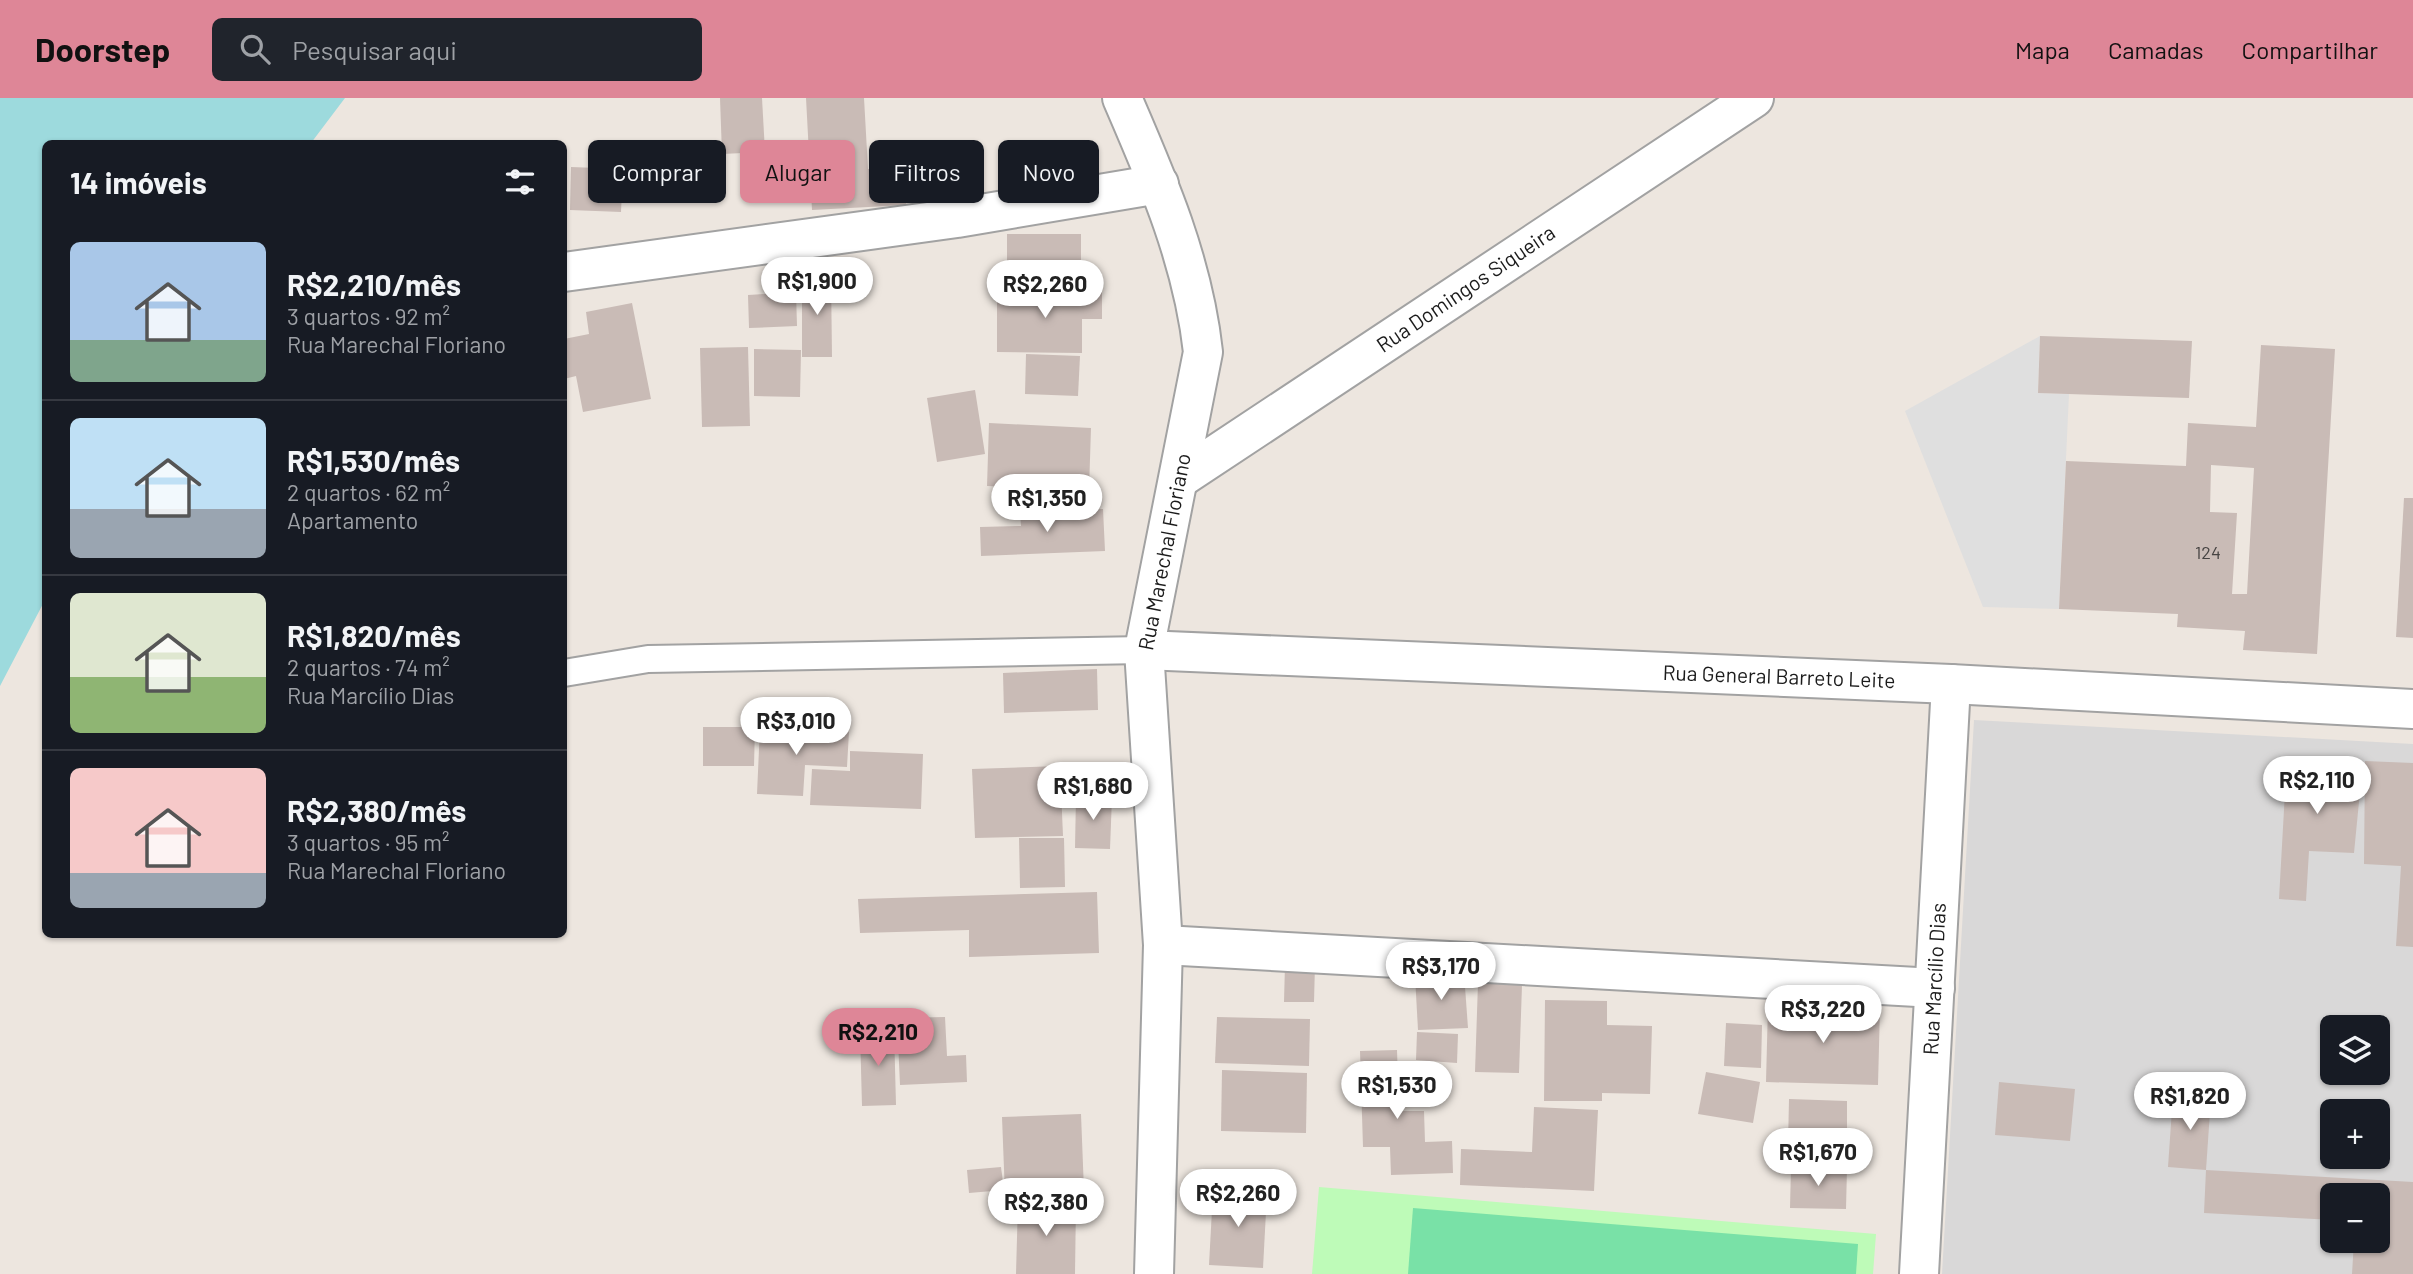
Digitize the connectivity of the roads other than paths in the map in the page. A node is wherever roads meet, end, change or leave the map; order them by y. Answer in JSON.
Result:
{"nodes":[{"id":1,"x":1122,"y":98,"type":"edge"},
{"id":2,"x":1754,"y":98,"type":"edge"},
{"id":3,"x":1159,"y":184,"type":"junction"},
{"id":4,"x":567,"y":272,"type":"edge"},
{"id":5,"x":1179,"y":479,"type":"junction"},
{"id":6,"x":1144,"y":650,"type":"junction"},
{"id":7,"x":567,"y":672,"type":"edge"},
{"id":8,"x":1951,"y":684,"type":"junction"},
{"id":9,"x":2413,"y":709,"type":"edge"},
{"id":10,"x":1163,"y":945,"type":"junction"},
{"id":11,"x":1935,"y":988,"type":"junction"},
{"id":12,"x":1154,"y":1274,"type":"edge"},
{"id":13,"x":1919,"y":1274,"type":"edge"}],
"edges":[{"from":1,"to":3,"type":"street","name":"Rua Marechal Floriano"},
{"from":2,"to":5,"type":"street","name":"Rua Domingos Siqueira"},
{"from":3,"to":4,"type":"street"},
{"from":3,"to":5,"type":"street","name":"Rua Marechal Floriano"},
{"from":5,"to":6,"type":"street","name":"Rua Marechal Floriano"},
{"from":6,"to":7,"type":"lane"},
{"from":6,"to":8,"type":"street","name":"Rua General Barreto Leite"},
{"from":6,"to":10,"type":"street","name":"Rua Marechal Floriano"},
{"from":8,"to":9,"type":"street","name":"Rua General Barreto Leite"},
{"from":8,"to":11,"type":"street","name":"Rua Marcílio Dias"},
{"from":10,"to":11,"type":"street"},
{"from":10,"to":12,"type":"street","name":"Rua Marechal Floriano"},
{"from":11,"to":13,"type":"street","name":"Rua Marcílio Dias"}]}
